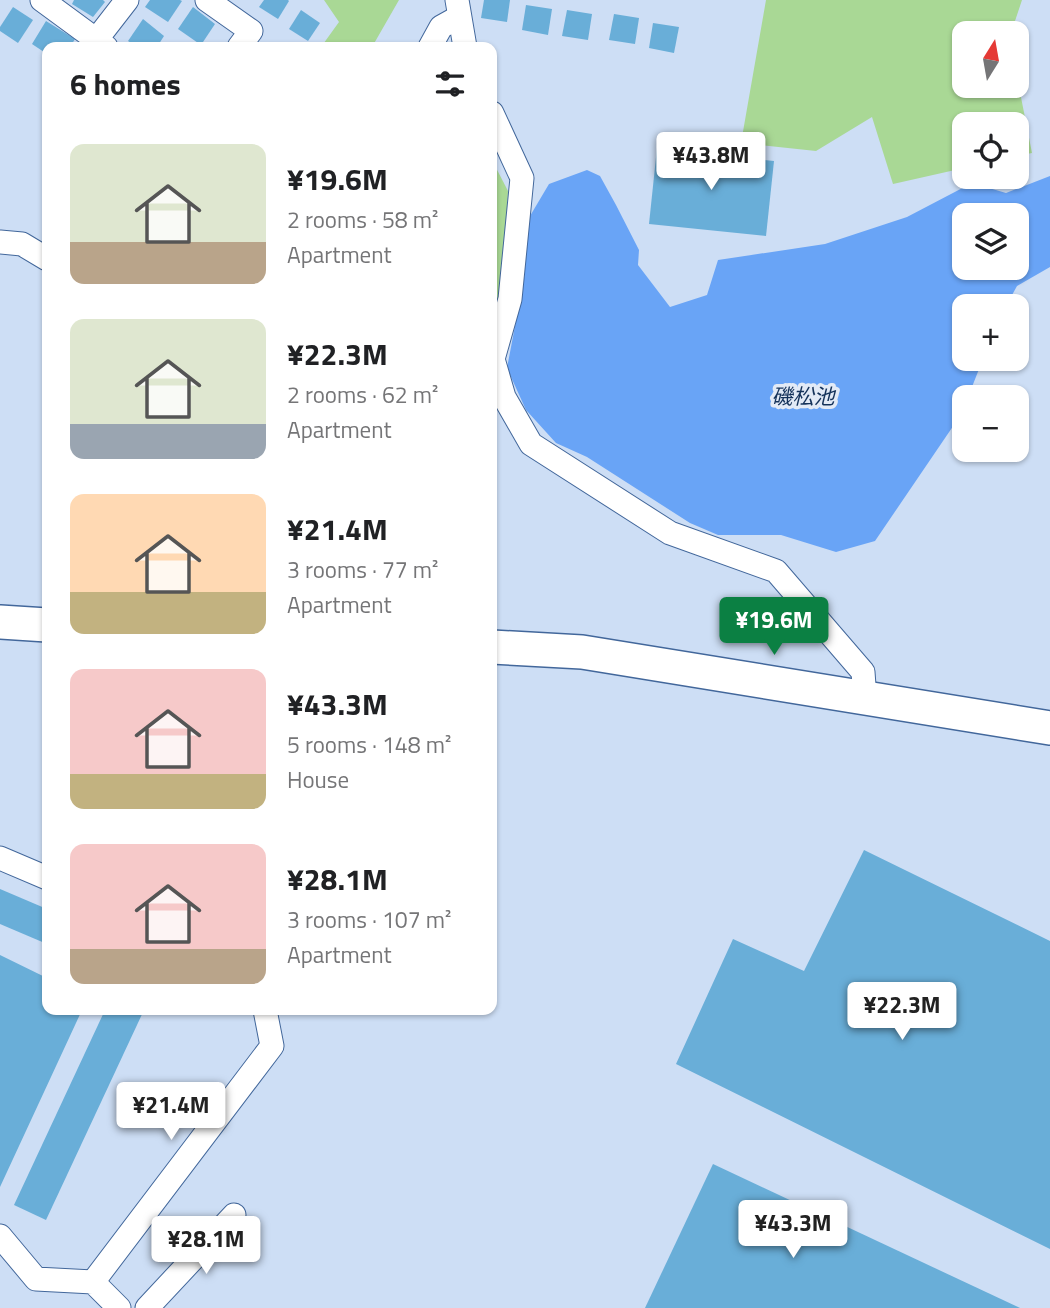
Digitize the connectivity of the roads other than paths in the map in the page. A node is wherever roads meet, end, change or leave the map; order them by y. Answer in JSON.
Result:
{"nodes":[{"id":1,"x":42,"y":0,"type":"edge"},
{"id":2,"x":127,"y":0,"type":"edge"},
{"id":3,"x":207,"y":0,"type":"edge"},
{"id":4,"x":458,"y":9,"type":"edge"},
{"id":5,"x":98,"y":42,"type":"edge"},
{"id":6,"x":102,"y":42,"type":"edge"},
{"id":7,"x":243,"y":42,"type":"edge"},
{"id":8,"x":433,"y":42,"type":"edge"},
{"id":9,"x":464,"y":42,"type":"edge"},
{"id":10,"x":497,"y":124,"type":"edge"},
{"id":11,"x":0,"y":242,"type":"edge"},
{"id":12,"x":42,"y":256,"type":"edge"},
{"id":13,"x":497,"y":348,"type":"edge"},
{"id":14,"x":497,"y":370,"type":"edge"},
{"id":15,"x":0,"y":622,"type":"edge"},
{"id":16,"x":42,"y":625,"type":"edge"},
{"id":17,"x":497,"y":647,"type":"edge"},
{"id":18,"x":865,"y":699,"type":"junction"},
{"id":19,"x":1050,"y":728,"type":"edge"},
{"id":20,"x":0,"y":858,"type":"edge"},
{"id":21,"x":42,"y":876,"type":"edge"},
{"id":22,"x":266,"y":1015,"type":"edge"},
{"id":23,"x":234,"y":1214,"type":"dead end"},
{"id":24,"x":0,"y":1236,"type":"edge"},
{"id":25,"x":93,"y":1282,"type":"junction"},
{"id":26,"x":119,"y":1308,"type":"edge"},
{"id":27,"x":147,"y":1308,"type":"edge"}],
"edges":[{"from":1,"to":5,"type":"street"},
{"from":2,"to":6,"type":"street"},
{"from":3,"to":7,"type":"street"},
{"from":4,"to":8,"type":"street"},
{"from":4,"to":9,"type":"street"},
{"from":10,"to":13,"type":"street"},
{"from":11,"to":12,"type":"street"},
{"from":14,"to":18,"type":"street"},
{"from":15,"to":16,"type":"street"},
{"from":17,"to":18,"type":"street"},
{"from":18,"to":19,"type":"street"},
{"from":20,"to":21,"type":"street"},
{"from":22,"to":25,"type":"street"},
{"from":23,"to":27,"type":"street"},
{"from":24,"to":25,"type":"street"},
{"from":25,"to":26,"type":"street"}]}
